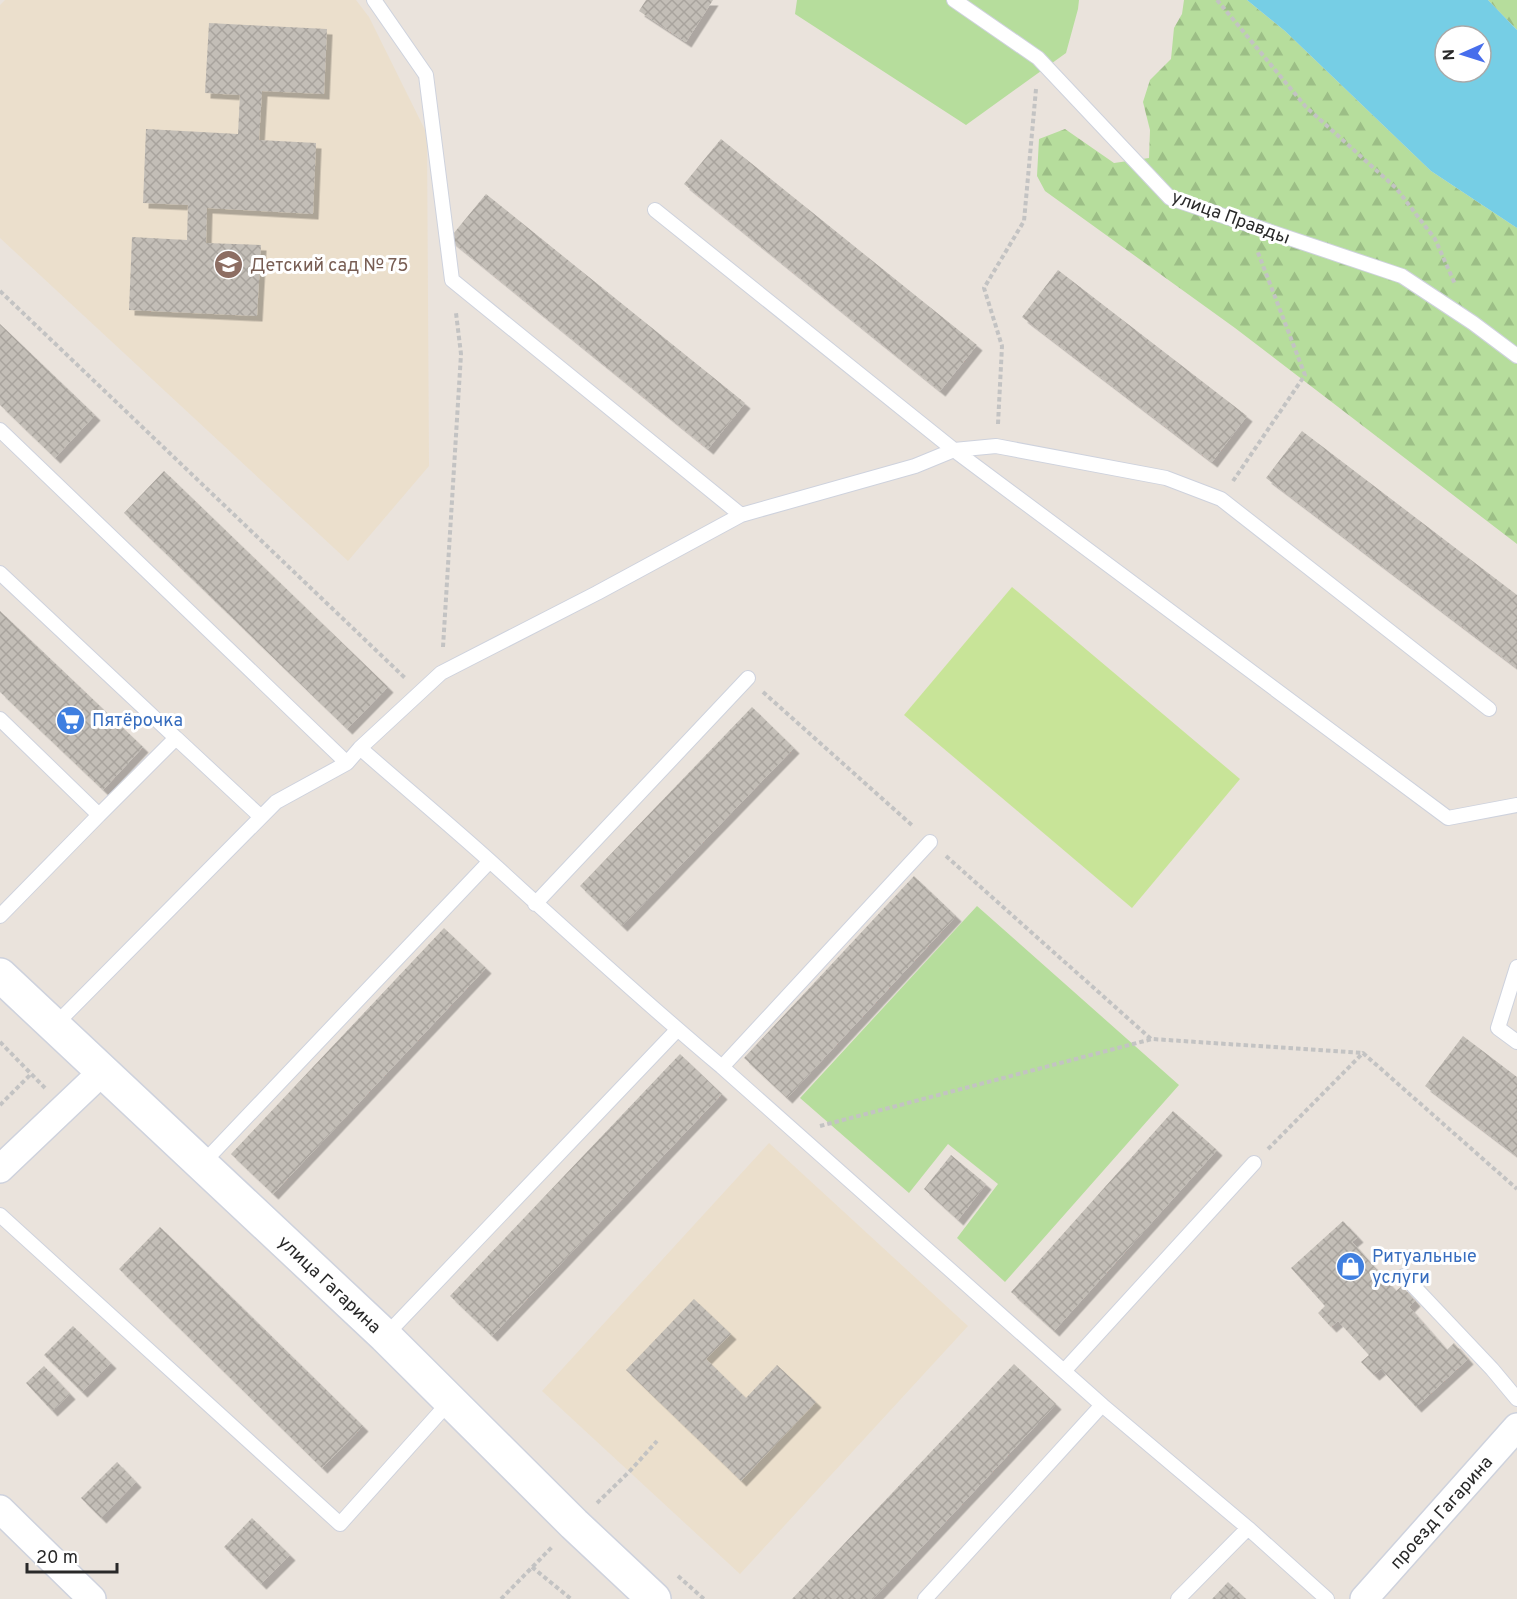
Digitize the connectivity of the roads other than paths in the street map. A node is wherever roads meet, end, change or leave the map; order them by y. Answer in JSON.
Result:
{"nodes":[{"id":1,"x":374,"y":0,"type":"edge"},
{"id":2,"x":954,"y":0,"type":"edge"},
{"id":3,"x":655,"y":210,"type":"dead end"},
{"id":4,"x":1517,"y":356,"type":"edge"},
{"id":5,"x":0,"y":430,"type":"edge"},
{"id":6,"x":954,"y":450,"type":"junction"},
{"id":7,"x":741,"y":515,"type":"junction"},
{"id":8,"x":0,"y":573,"type":"edge"},
{"id":9,"x":747,"y":678,"type":"road end"},
{"id":10,"x":1489,"y":709,"type":"dead end"},
{"id":11,"x":0,"y":719,"type":"edge"},
{"id":12,"x":176,"y":738,"type":"junction"},
{"id":13,"x":360,"y":748,"type":"junction"},
{"id":14,"x":347,"y":764,"type":"junction"},
{"id":15,"x":1517,"y":805,"type":"edge"},
{"id":16,"x":99,"y":815,"type":"junction"},
{"id":17,"x":261,"y":817,"type":"junction"},
{"id":18,"x":930,"y":842,"type":"road end"},
{"id":19,"x":490,"y":861,"type":"junction"},
{"id":20,"x":535,"y":904,"type":"junction"},
{"id":21,"x":0,"y":916,"type":"edge"},
{"id":22,"x":1517,"y":967,"type":"edge"},
{"id":23,"x":0,"y":975,"type":"edge"},
{"id":24,"x":54,"y":1026,"type":"junction"},
{"id":25,"x":677,"y":1030,"type":"junction"},
{"id":26,"x":1517,"y":1042,"type":"edge"},
{"id":27,"x":722,"y":1067,"type":"junction"},
{"id":28,"x":103,"y":1071,"type":"junction"},
{"id":29,"x":1254,"y":1163,"type":"road end"},
{"id":30,"x":202,"y":1164,"type":"junction"},
{"id":31,"x":0,"y":1169,"type":"edge"},
{"id":32,"x":0,"y":1215,"type":"edge"},
{"id":33,"x":1404,"y":1276,"type":"dead end"},
{"id":34,"x":385,"y":1336,"type":"junction"},
{"id":35,"x":1064,"y":1371,"type":"junction"},
{"id":36,"x":1517,"y":1399,"type":"edge"},
{"id":37,"x":450,"y":1401,"type":"junction"},
{"id":38,"x":1102,"y":1405,"type":"junction"},
{"id":39,"x":1517,"y":1426,"type":"edge"},
{"id":40,"x":0,"y":1509,"type":"edge"},
{"id":41,"x":1248,"y":1528,"type":"junction"},
{"id":42,"x":92,"y":1599,"type":"edge"},
{"id":43,"x":654,"y":1599,"type":"edge"},
{"id":44,"x":925,"y":1599,"type":"edge"},
{"id":45,"x":1178,"y":1599,"type":"edge"},
{"id":46,"x":1328,"y":1599,"type":"edge"},
{"id":47,"x":1364,"y":1599,"type":"edge"}],
"edges":[{"from":1,"to":7,"type":"lane"},
{"from":2,"to":4,"type":"lane","name":"улица Правды"},
{"from":3,"to":6,"type":"lane"},
{"from":5,"to":14,"type":"lane"},
{"from":6,"to":7,"type":"lane"},
{"from":6,"to":10,"type":"lane"},
{"from":6,"to":15,"type":"lane"},
{"from":7,"to":13,"type":"lane"},
{"from":8,"to":12,"type":"lane"},
{"from":9,"to":20,"type":"lane"},
{"from":11,"to":16,"type":"lane"},
{"from":12,"to":16,"type":"lane"},
{"from":12,"to":17,"type":"lane"},
{"from":13,"to":14,"type":"lane"},
{"from":13,"to":19,"type":"lane"},
{"from":14,"to":17,"type":"lane"},
{"from":16,"to":21,"type":"lane"},
{"from":17,"to":24,"type":"lane"},
{"from":18,"to":27,"type":"lane"},
{"from":19,"to":20,"type":"lane"},
{"from":19,"to":30,"type":"lane"},
{"from":20,"to":25,"type":"lane"},
{"from":22,"to":26,"type":"lane"},
{"from":23,"to":24,"type":"main road","name":"улица Гагарина"},
{"from":24,"to":28,"type":"main road","name":"улица Гагарина"},
{"from":25,"to":27,"type":"lane"},
{"from":25,"to":34,"type":"lane"},
{"from":27,"to":35,"type":"lane"},
{"from":28,"to":30,"type":"main road","name":"улица Гагарина"},
{"from":28,"to":31,"type":"street"},
{"from":29,"to":35,"type":"lane"},
{"from":30,"to":34,"type":"main road","name":"улица Гагарина"},
{"from":32,"to":37,"type":"lane"},
{"from":33,"to":36,"type":"lane"},
{"from":34,"to":37,"type":"main road","name":"улица Гагарина"},
{"from":35,"to":38,"type":"lane"},
{"from":37,"to":43,"type":"main road","name":"улица Гагарина"},
{"from":38,"to":41,"type":"lane"},
{"from":38,"to":44,"type":"lane"},
{"from":39,"to":47,"type":"street","name":"проезд Гагарина"},
{"from":40,"to":42,"type":"street"},
{"from":41,"to":45,"type":"lane"},
{"from":41,"to":46,"type":"lane"}]}
